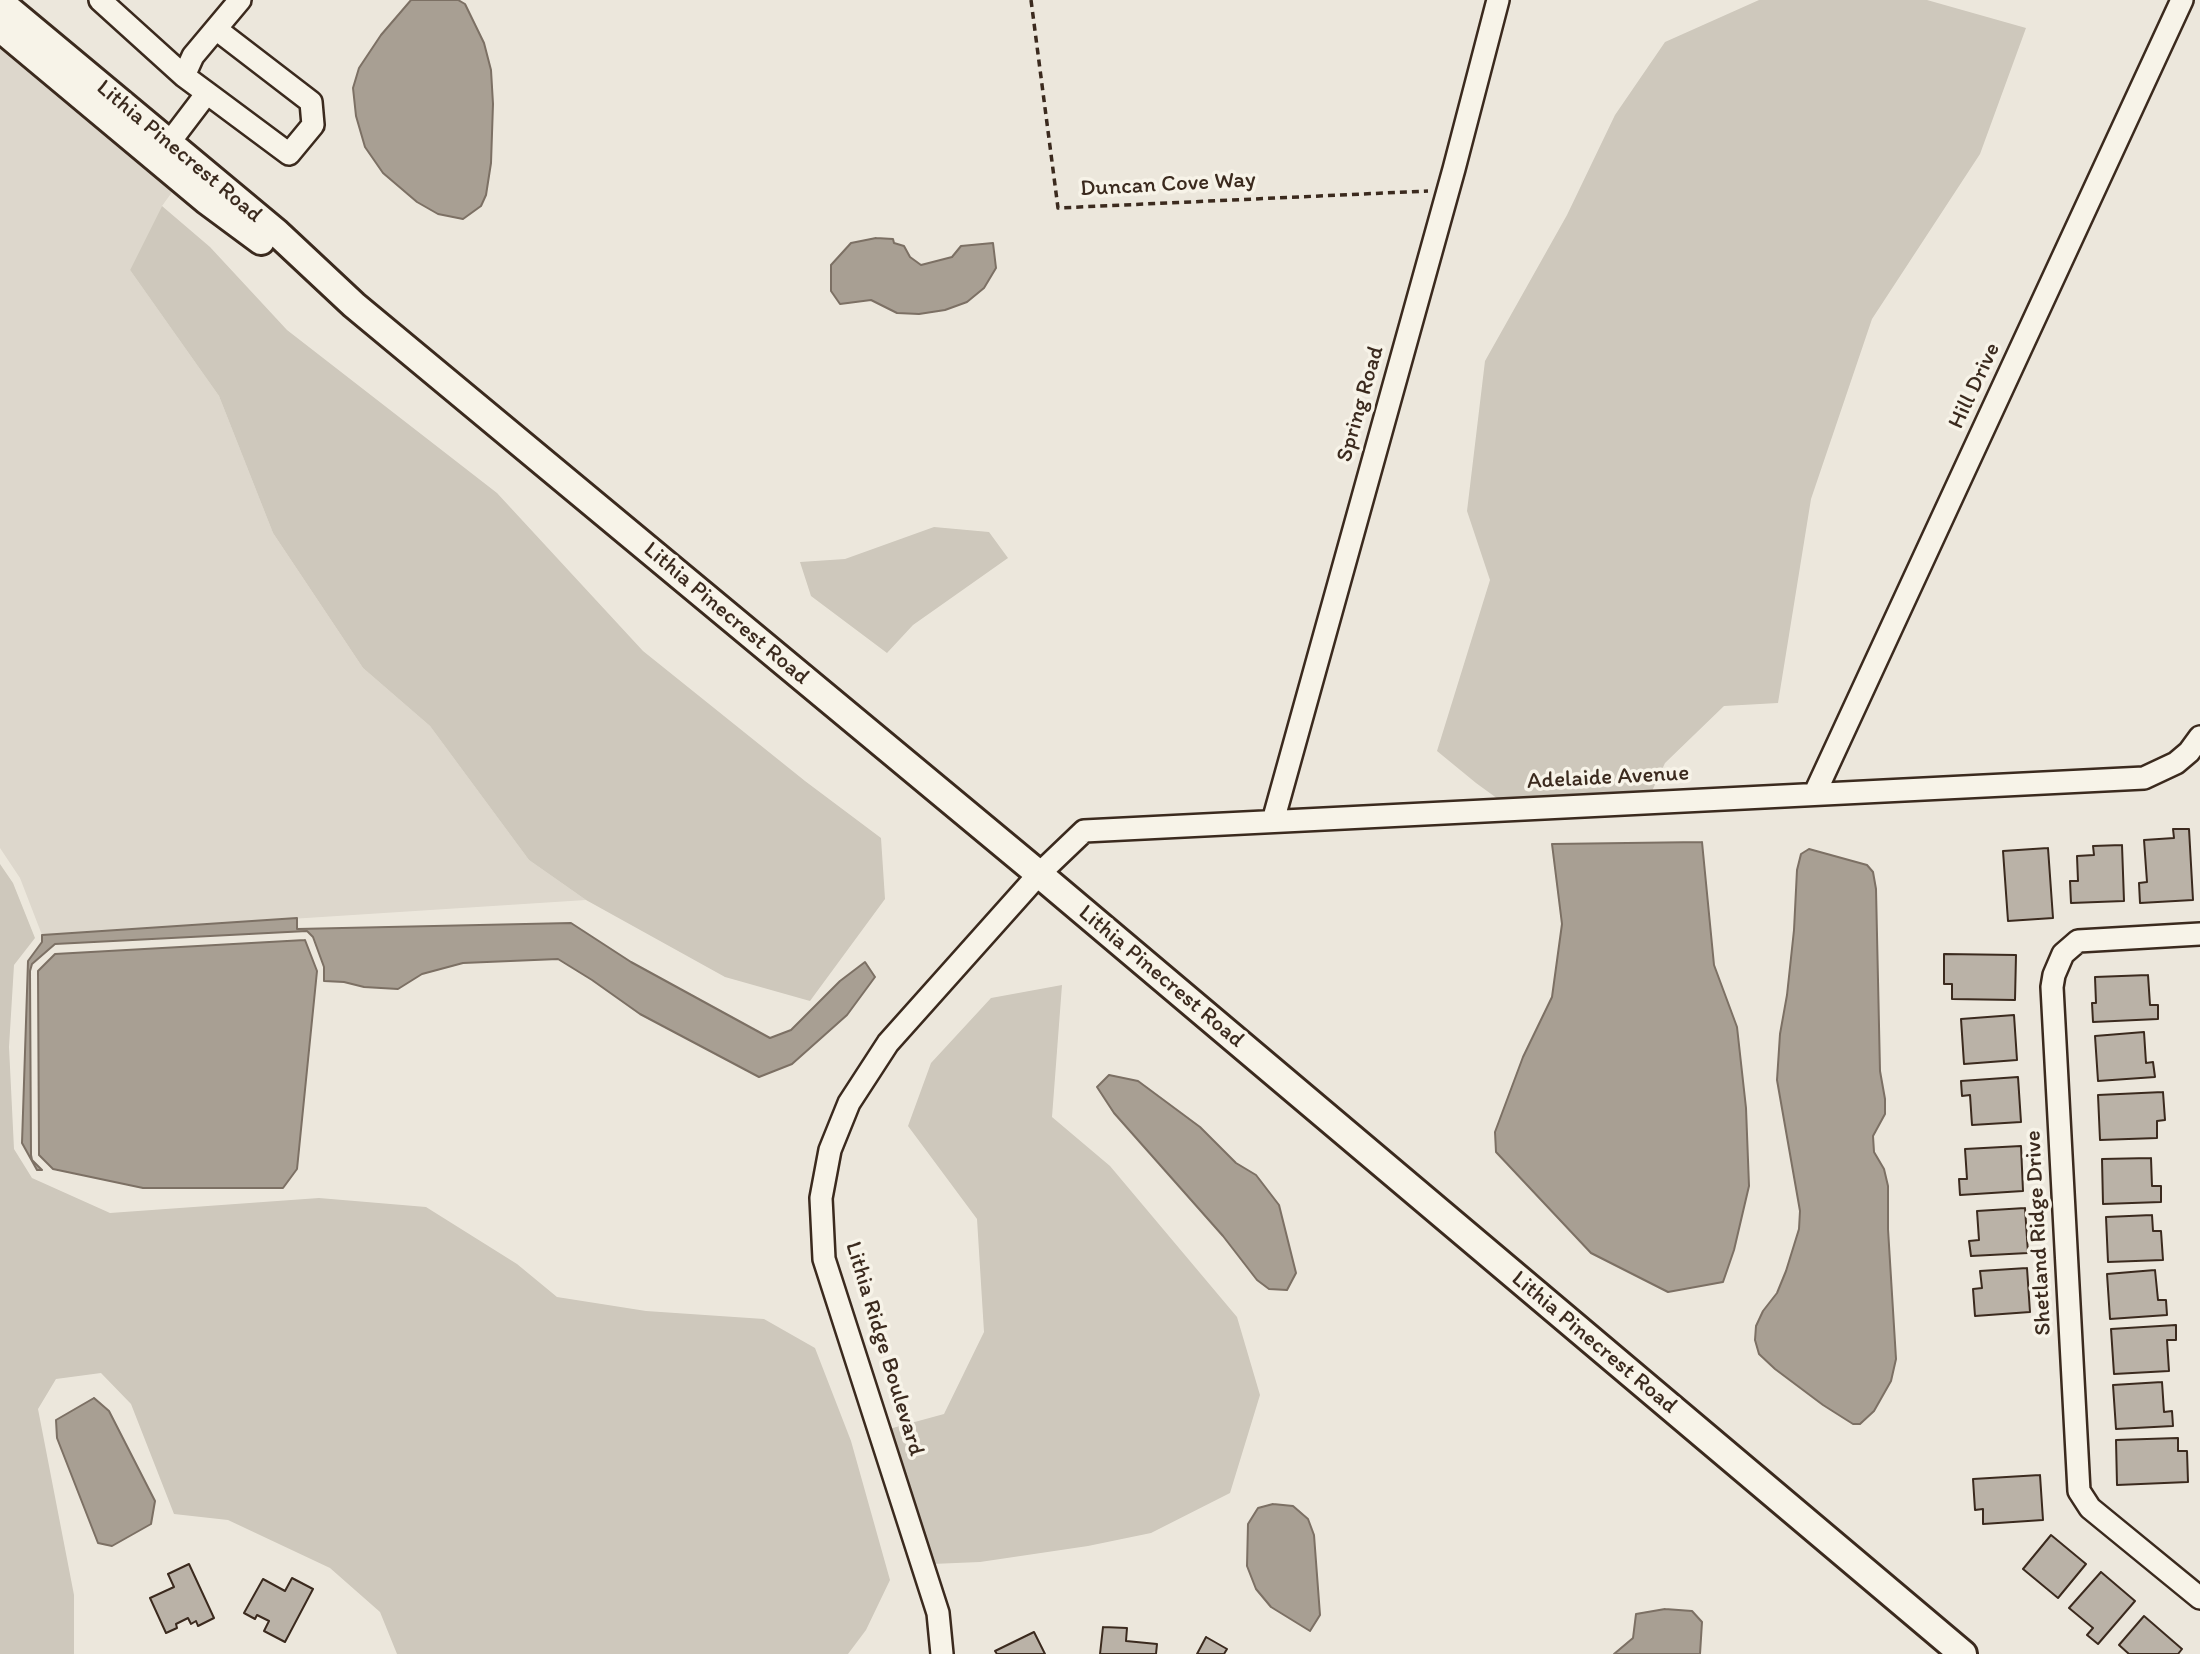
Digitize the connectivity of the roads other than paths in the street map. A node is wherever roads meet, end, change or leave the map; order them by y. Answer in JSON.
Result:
{"nodes":[{"id":1,"x":100,"y":0,"type":"edge"},
{"id":2,"x":240,"y":0,"type":"edge"},
{"id":3,"x":1498,"y":0,"type":"edge"},
{"id":4,"x":2182,"y":0,"type":"edge"},
{"id":5,"x":0,"y":2,"type":"edge"},
{"id":6,"x":0,"y":28,"type":"edge"},
{"id":7,"x":216,"y":29,"type":"junction"},
{"id":8,"x":184,"y":76,"type":"junction"},
{"id":9,"x":207,"y":93,"type":"junction"},
{"id":10,"x":169,"y":143,"type":"junction"},
{"id":11,"x":355,"y":305,"type":"junction"},
{"id":12,"x":2194,"y":744,"type":"edge"},
{"id":13,"x":1815,"y":793,"type":"junction"},
{"id":14,"x":1273,"y":821,"type":"junction"},
{"id":15,"x":1039,"y":874,"type":"junction"},
{"id":16,"x":2200,"y":933,"type":"edge"},
{"id":17,"x":2200,"y":1598,"type":"edge"},
{"id":18,"x":942,"y":1654,"type":"edge"},
{"id":19,"x":1963,"y":1654,"type":"edge"}],
"edges":[{"from":1,"to":8,"type":"street"},
{"from":2,"to":7,"type":"street"},
{"from":3,"to":14,"type":"street","name":"Spring Road"},
{"from":4,"to":13,"type":"street","name":"Hill Drive"},
{"from":5,"to":10,"type":"main road","name":"Lithia Pinecrest Road"},
{"from":6,"to":11,"type":"main road","name":"Lithia Pinecrest Road"},
{"from":7,"to":8,"type":"street"},
{"from":7,"to":9,"type":"street"},
{"from":8,"to":9,"type":"street"},
{"from":9,"to":10,"type":"street"},
{"from":10,"to":11,"type":"main road","name":"Lithia Pinecrest Road"},
{"from":11,"to":15,"type":"main road","name":"Lithia Pinecrest Road"},
{"from":12,"to":13,"type":"street","name":"Adelaide Avenue"},
{"from":13,"to":14,"type":"street","name":"Adelaide Avenue"},
{"from":14,"to":15,"type":"street","name":"Adelaide Avenue"},
{"from":15,"to":18,"type":"street","name":"Lithia Ridge Boulevard"},
{"from":15,"to":19,"type":"main road","name":"Lithia Pinecrest Road"},
{"from":16,"to":17,"type":"street","name":"Shetland Ridge Drive"}]}
